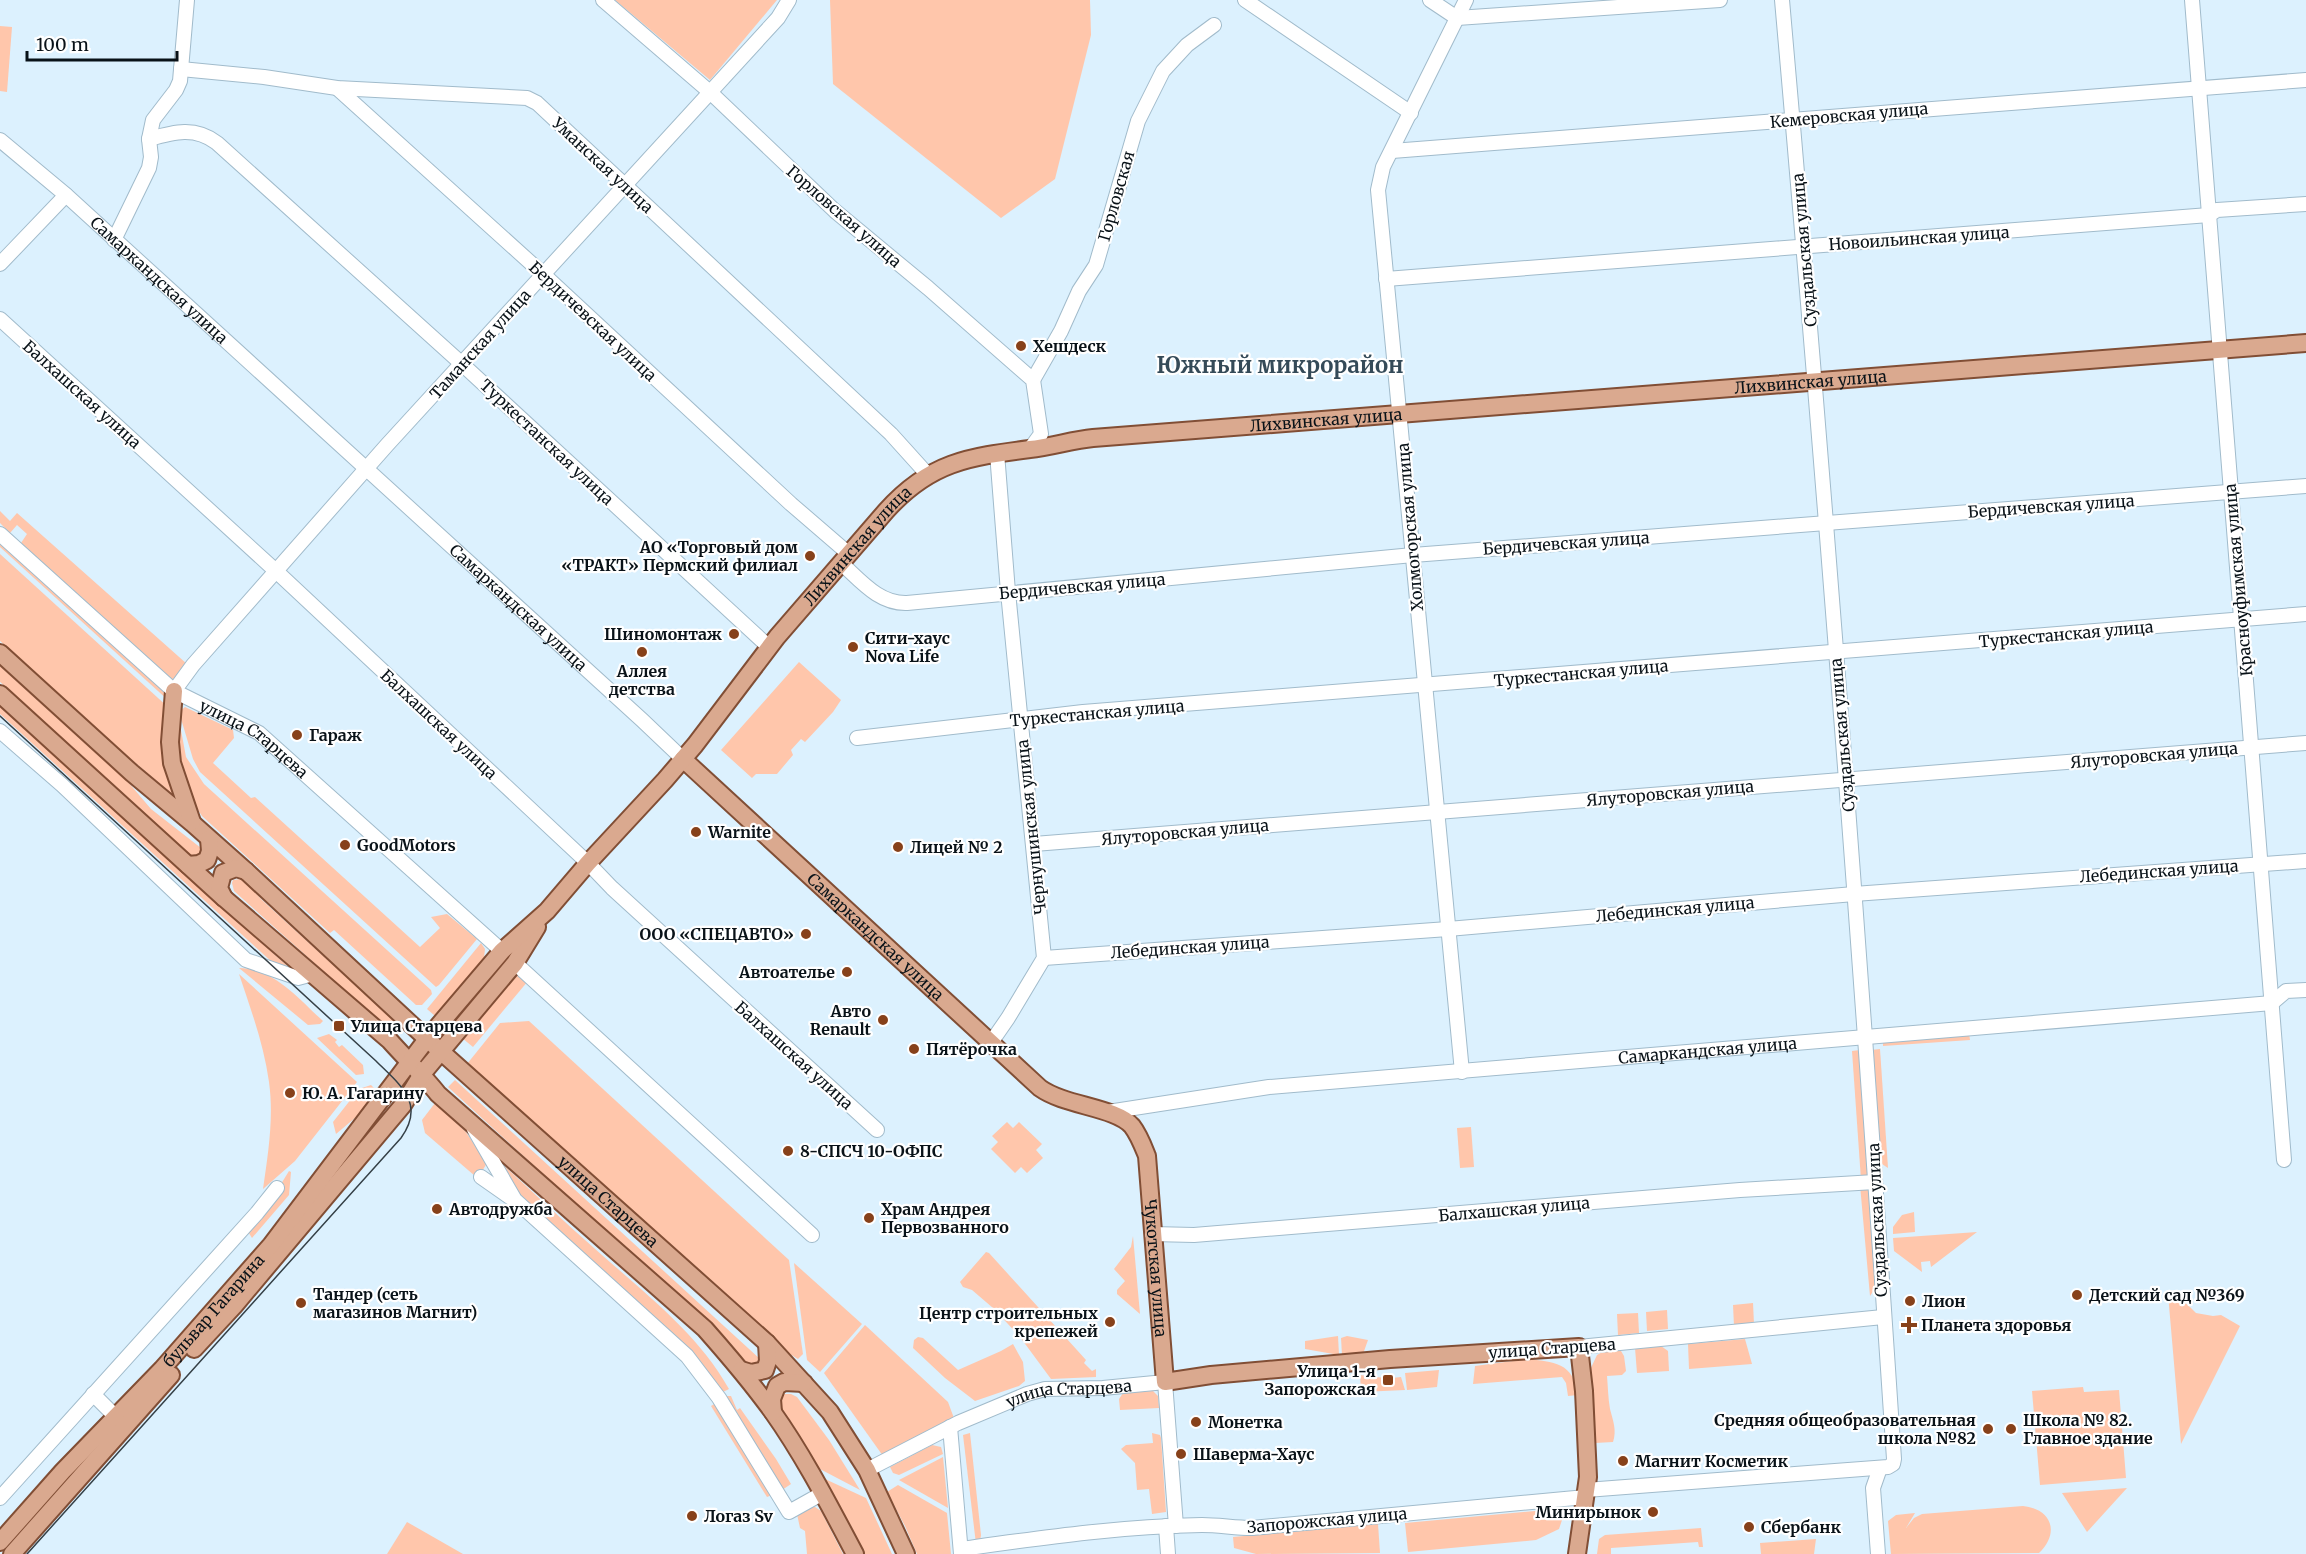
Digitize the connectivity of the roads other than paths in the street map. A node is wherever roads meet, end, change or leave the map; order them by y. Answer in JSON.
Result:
{"nodes":[{"id":1,"x":187,"y":0,"type":"edge"},
{"id":2,"x":603,"y":0,"type":"edge"},
{"id":3,"x":789,"y":0,"type":"edge"},
{"id":4,"x":1245,"y":0,"type":"edge"},
{"id":5,"x":1430,"y":0,"type":"edge"},
{"id":6,"x":1467,"y":0,"type":"edge"},
{"id":7,"x":1720,"y":0,"type":"edge"},
{"id":8,"x":1782,"y":0,"type":"edge"},
{"id":9,"x":2192,"y":0,"type":"edge"},
{"id":10,"x":1457,"y":18,"type":"junction"},
{"id":11,"x":1214,"y":25,"type":"dead end"},
{"id":12,"x":181,"y":69,"type":"junction"},
{"id":13,"x":2306,"y":80,"type":"edge"},
{"id":14,"x":337,"y":88,"type":"junction"},
{"id":15,"x":2199,"y":88,"type":"junction"},
{"id":16,"x":711,"y":93,"type":"junction"},
{"id":17,"x":1411,"y":113,"type":"junction"},
{"id":18,"x":1792,"y":120,"type":"junction"},
{"id":19,"x":149,"y":139,"type":"junction"},
{"id":20,"x":0,"y":140,"type":"edge"},
{"id":21,"x":1392,"y":151,"type":"junction"},
{"id":22,"x":626,"y":186,"type":"junction"},
{"id":23,"x":66,"y":195,"type":"junction"},
{"id":24,"x":2306,"y":204,"type":"edge"},
{"id":25,"x":2209,"y":215,"type":"junction"},
{"id":26,"x":114,"y":240,"type":"junction"},
{"id":27,"x":1803,"y":246,"type":"junction"},
{"id":28,"x":0,"y":264,"type":"edge"},
{"id":29,"x":543,"y":274,"type":"junction"},
{"id":30,"x":1386,"y":279,"type":"junction"},
{"id":31,"x":0,"y":319,"type":"edge"},
{"id":32,"x":2306,"y":343,"type":"edge"},
{"id":33,"x":2220,"y":349,"type":"junction"},
{"id":34,"x":462,"y":364,"type":"junction"},
{"id":35,"x":1033,"y":380,"type":"junction"},
{"id":36,"x":1816,"y":381,"type":"junction"},
{"id":37,"x":1399,"y":414,"type":"junction"},
{"id":38,"x":1030,"y":449,"type":"junction"},
{"id":39,"x":997,"y":453,"type":"junction"},
{"id":40,"x":366,"y":469,"type":"junction"},
{"id":41,"x":928,"y":475,"type":"junction"},
{"id":42,"x":2306,"y":486,"type":"edge"},
{"id":43,"x":2231,"y":492,"type":"junction"},
{"id":44,"x":1826,"y":523,"type":"junction"},
{"id":45,"x":0,"y":534,"type":"edge"},
{"id":46,"x":1413,"y":555,"type":"junction"},
{"id":47,"x":845,"y":558,"type":"junction"},
{"id":48,"x":277,"y":572,"type":"junction"},
{"id":49,"x":1008,"y":592,"type":"junction"},
{"id":50,"x":2306,"y":614,"type":"edge"},
{"id":51,"x":2241,"y":619,"type":"junction"},
{"id":52,"x":769,"y":647,"type":"junction"},
{"id":53,"x":0,"y":653,"type":"edge"},
{"id":54,"x":1835,"y":653,"type":"junction"},
{"id":55,"x":1424,"y":684,"type":"junction"},
{"id":56,"x":174,"y":691,"type":"junction"},
{"id":57,"x":0,"y":694,"type":"edge"},
{"id":58,"x":1020,"y":721,"type":"junction"},
{"id":59,"x":0,"y":731,"type":"edge"},
{"id":60,"x":857,"y":738,"type":"dead end"},
{"id":61,"x":2306,"y":743,"type":"edge"},
{"id":62,"x":2251,"y":747,"type":"junction"},
{"id":63,"x":682,"y":759,"type":"junction"},
{"id":64,"x":1846,"y":779,"type":"junction"},
{"id":65,"x":1437,"y":812,"type":"junction"},
{"id":66,"x":192,"y":823,"type":"junction"},
{"id":67,"x":209,"y":839,"type":"junction"},
{"id":68,"x":1034,"y":844,"type":"junction"},
{"id":69,"x":2306,"y":861,"type":"edge"},
{"id":70,"x":588,"y":863,"type":"junction"},
{"id":71,"x":2261,"y":864,"type":"junction"},
{"id":72,"x":188,"y":865,"type":"junction"},
{"id":73,"x":246,"y":871,"type":"junction"},
{"id":74,"x":1854,"y":894,"type":"junction"},
{"id":75,"x":224,"y":898,"type":"junction"},
{"id":76,"x":547,"y":911,"type":"junction"},
{"id":77,"x":1448,"y":928,"type":"junction"},
{"id":78,"x":502,"y":951,"type":"junction"},
{"id":79,"x":1044,"y":958,"type":"junction"},
{"id":80,"x":515,"y":963,"type":"junction"},
{"id":81,"x":313,"y":974,"type":"junction"},
{"id":82,"x":2306,"y":990,"type":"edge"},
{"id":83,"x":2272,"y":1003,"type":"junction"},
{"id":84,"x":1865,"y":1038,"type":"junction"},
{"id":85,"x":428,"y":1039,"type":"junction"},
{"id":86,"x":990,"y":1044,"type":"junction"},
{"id":87,"x":441,"y":1050,"type":"junction"},
{"id":88,"x":416,"y":1068,"type":"junction"},
{"id":89,"x":1462,"y":1072,"type":"junction"},
{"id":90,"x":1031,"y":1080,"type":"joint"},
{"id":91,"x":438,"y":1094,"type":"junction"},
{"id":92,"x":403,"y":1105,"type":"junction"},
{"id":93,"x":1106,"y":1112,"type":"junction"},
{"id":94,"x":469,"y":1119,"type":"junction"},
{"id":95,"x":876,"y":1130,"type":"dead end"},
{"id":96,"x":2284,"y":1160,"type":"dead end"},
{"id":97,"x":481,"y":1177,"type":"dead end"},
{"id":98,"x":1875,"y":1182,"type":"junction"},
{"id":99,"x":277,"y":1188,"type":"dead end"},
{"id":100,"x":515,"y":1200,"type":"junction"},
{"id":101,"x":1152,"y":1234,"type":"junction"},
{"id":102,"x":812,"y":1235,"type":"dead end"},
{"id":103,"x":225,"y":1307,"type":"junction"},
{"id":104,"x":1883,"y":1317,"type":"junction"},
{"id":105,"x":767,"y":1343,"type":"junction"},
{"id":106,"x":1579,"y":1347,"type":"junction"},
{"id":107,"x":741,"y":1370,"type":"junction"},
{"id":108,"x":1165,"y":1382,"type":"junction"},
{"id":109,"x":804,"y":1383,"type":"junction"},
{"id":110,"x":93,"y":1394,"type":"junction"},
{"id":111,"x":772,"y":1412,"type":"junction"},
{"id":112,"x":116,"y":1417,"type":"junction"},
{"id":113,"x":950,"y":1427,"type":"junction"},
{"id":114,"x":1884,"y":1467,"type":"junction"},
{"id":115,"x":867,"y":1470,"type":"junction"},
{"id":116,"x":823,"y":1493,"type":"junction"},
{"id":117,"x":1586,"y":1494,"type":"junction"},
{"id":118,"x":0,"y":1498,"type":"edge"},
{"id":119,"x":1171,"y":1526,"type":"junction"},
{"id":120,"x":0,"y":1542,"type":"edge"},
{"id":121,"x":961,"y":1551,"type":"edge"},
{"id":122,"x":12,"y":1554,"type":"edge"},
{"id":123,"x":855,"y":1554,"type":"edge"},
{"id":124,"x":906,"y":1554,"type":"edge"},
{"id":125,"x":1168,"y":1554,"type":"edge"},
{"id":126,"x":1577,"y":1554,"type":"edge"},
{"id":127,"x":1878,"y":1554,"type":"edge"}],
"edges":[{"from":1,"to":12,"type":"street"},
{"from":2,"to":16,"type":"street","name":"Горловская улица"},
{"from":3,"to":16,"type":"street","name":"Таманская улица"},
{"from":4,"to":17,"type":"street"},
{"from":5,"to":10,"type":"street"},
{"from":6,"to":10,"type":"street","name":"Холмогорская улица"},
{"from":7,"to":10,"type":"street"},
{"from":8,"to":18,"type":"street","name":"Суздальская улица"},
{"from":9,"to":15,"type":"street","name":"Красноуфимская улица"},
{"from":10,"to":17,"type":"street","name":"Холмогорская улица"},
{"from":11,"to":35,"type":"street","name":"Горловская"},
{"from":12,"to":14,"type":"street","name":"Уманская улица"},
{"from":12,"to":19,"type":"street"},
{"from":13,"to":15,"type":"street","name":"Кемеровская улица"},
{"from":14,"to":22,"type":"street","name":"Уманская улица"},
{"from":14,"to":29,"type":"street","name":"Бердичевская улица"},
{"from":15,"to":18,"type":"street","name":"Кемеровская улица"},
{"from":15,"to":25,"type":"street","name":"Красноуфимская улица"},
{"from":16,"to":22,"type":"street","name":"Таманская улица"},
{"from":16,"to":35,"type":"street","name":"Горловская улица"},
{"from":17,"to":21,"type":"street","name":"Холмогорская улица"},
{"from":18,"to":21,"type":"street","name":"Кемеровская улица"},
{"from":18,"to":27,"type":"street","name":"Суздальская улица"},
{"from":19,"to":26,"type":"street"},
{"from":19,"to":34,"type":"street","name":"Туркестанская улица"},
{"from":20,"to":23,"type":"street","name":"Самаркандская улица"},
{"from":21,"to":30,"type":"street","name":"Холмогорская улица"},
{"from":22,"to":29,"type":"street","name":"Таманская улица"},
{"from":22,"to":41,"type":"street","name":"Уманская улица"},
{"from":23,"to":26,"type":"street","name":"Самаркандская улица"},
{"from":23,"to":28,"type":"street"},
{"from":24,"to":25,"type":"street","name":"Новоильинская улица"},
{"from":25,"to":27,"type":"street","name":"Новоильинская улица"},
{"from":25,"to":33,"type":"street","name":"Красноуфимская улица"},
{"from":26,"to":40,"type":"street","name":"Самаркандская улица"},
{"from":27,"to":30,"type":"street","name":"Новоильинская улица"},
{"from":27,"to":36,"type":"street","name":"Суздальская улица"},
{"from":29,"to":34,"type":"street","name":"Таманская улица"},
{"from":29,"to":47,"type":"street","name":"Бердичевская улица"},
{"from":30,"to":37,"type":"street","name":"Холмогорская улица"},
{"from":31,"to":48,"type":"street","name":"Балхашская улица"},
{"from":32,"to":33,"type":"main road","name":"Лихвинская улица"},
{"from":33,"to":36,"type":"main road","name":"Лихвинская улица"},
{"from":33,"to":43,"type":"street","name":"Красноуфимская улица"},
{"from":34,"to":40,"type":"street","name":"Таманская улица"},
{"from":34,"to":52,"type":"street","name":"Туркестанская улица"},
{"from":35,"to":38,"type":"street"},
{"from":36,"to":37,"type":"main road","name":"Лихвинская улица"},
{"from":36,"to":44,"type":"street","name":"Суздальская улица"},
{"from":37,"to":38,"type":"main road","name":"Лихвинская улица"},
{"from":37,"to":46,"type":"street","name":"Холмогорская улица"},
{"from":38,"to":39,"type":"main road","name":"Лихвинская улица"},
{"from":39,"to":41,"type":"main road","name":"Лихвинская улица"},
{"from":39,"to":49,"type":"street","name":"Чернушинская улица"},
{"from":40,"to":48,"type":"street","name":"Таманская улица"},
{"from":40,"to":63,"type":"street","name":"Самаркандская улица"},
{"from":41,"to":47,"type":"main road","name":"Лихвинская улица"},
{"from":42,"to":43,"type":"street","name":"Бердичевская улица"},
{"from":43,"to":44,"type":"street","name":"Бердичевская улица"},
{"from":43,"to":51,"type":"street","name":"Красноуфимская улица"},
{"from":44,"to":46,"type":"street","name":"Бердичевская улица"},
{"from":44,"to":54,"type":"street","name":"Суздальская улица"},
{"from":45,"to":56,"type":"street","name":"улица Старцева"},
{"from":46,"to":49,"type":"street","name":"Бердичевская улица"},
{"from":46,"to":55,"type":"street","name":"Холмогорская улица"},
{"from":47,"to":49,"type":"street","name":"Бердичевская улица"},
{"from":47,"to":52,"type":"main road","name":"Лихвинская улица"},
{"from":48,"to":56,"type":"street","name":"Таманская улица"},
{"from":48,"to":70,"type":"street","name":"Балхашская улица"},
{"from":49,"to":58,"type":"street","name":"Чернушинская улица"},
{"from":50,"to":51,"type":"street","name":"Туркестанская улица"},
{"from":51,"to":54,"type":"street","name":"Туркестанская улица"},
{"from":51,"to":62,"type":"street","name":"Красноуфимская улица"},
{"from":52,"to":63,"type":"main road","name":"Лихвинская улица"},
{"from":53,"to":66,"type":"main road"},
{"from":54,"to":55,"type":"street","name":"Туркестанская улица"},
{"from":54,"to":64,"type":"street","name":"Суздальская улица"},
{"from":55,"to":58,"type":"street","name":"Туркестанская улица"},
{"from":55,"to":65,"type":"street","name":"Холмогорская улица"},
{"from":56,"to":66,"type":"main road"},
{"from":56,"to":78,"type":"street","name":"улица Старцева"},
{"from":57,"to":72,"type":"main road","name":"улица Старцева"},
{"from":58,"to":60,"type":"street","name":"Туркестанская улица"},
{"from":58,"to":68,"type":"street","name":"Чернушинская улица"},
{"from":59,"to":81,"type":"street"},
{"from":61,"to":62,"type":"street","name":"Ялуторовская улица"},
{"from":62,"to":64,"type":"street","name":"Ялуторовская улица"},
{"from":62,"to":71,"type":"street","name":"Красноуфимская улица"},
{"from":63,"to":70,"type":"main road","name":"Лихвинская улица"},
{"from":63,"to":86,"type":"main road","name":"Самаркандская улица"},
{"from":64,"to":65,"type":"street","name":"Ялуторовская улица"},
{"from":64,"to":74,"type":"street","name":"Суздальская улица"},
{"from":65,"to":68,"type":"street","name":"Ялуторовская улица"},
{"from":65,"to":77,"type":"street","name":"Холмогорская улица"},
{"from":66,"to":67,"type":"main road"},
{"from":67,"to":72,"type":"main road"},
{"from":67,"to":73,"type":"main road"},
{"from":68,"to":79,"type":"street","name":"Чернушинская улица"},
{"from":69,"to":71,"type":"street","name":"Лебединская улица"},
{"from":70,"to":76,"type":"main road","name":"Лихвинская улица"},
{"from":70,"to":95,"type":"street","name":"Балхашская улица"},
{"from":71,"to":74,"type":"street","name":"Лебединская улица"},
{"from":71,"to":83,"type":"street","name":"Красноуфимская улица"},
{"from":72,"to":75,"type":"main road","name":"улица Старцева"},
{"from":73,"to":75,"type":"main road"},
{"from":73,"to":85,"type":"main road"},
{"from":74,"to":77,"type":"street","name":"Лебединская улица"},
{"from":74,"to":84,"type":"street","name":"Суздальская улица"},
{"from":75,"to":81,"type":"main road","name":"улица Старцева"},
{"from":76,"to":78,"type":"main road"},
{"from":76,"to":80,"type":"main road"},
{"from":77,"to":79,"type":"street","name":"Лебединская улица"},
{"from":77,"to":89,"type":"street","name":"Холмогорская улица"},
{"from":78,"to":85,"type":"main road"},
{"from":79,"to":86,"type":"street"},
{"from":80,"to":87,"type":"main road"},
{"from":80,"to":102,"type":"street"},
{"from":81,"to":88,"type":"main road","name":"улица Старцева"},
{"from":82,"to":83,"type":"street","name":"Самаркандская улица"},
{"from":83,"to":84,"type":"street","name":"Самаркандская улица"},
{"from":83,"to":96,"type":"street","name":"Красноуфимская улица"},
{"from":84,"to":89,"type":"street","name":"Самаркандская улица"},
{"from":84,"to":98,"type":"street","name":"Суздальская улица"},
{"from":85,"to":87,"type":"main road","name":"улица Старцева"},
{"from":85,"to":88,"type":"main road"},
{"from":86,"to":90,"type":"main road","name":"Самаркандская улица"},
{"from":87,"to":88,"type":"main road"},
{"from":87,"to":105,"type":"main road","name":"улица Старцева"},
{"from":88,"to":91,"type":"main road","name":"улица Старцева"},
{"from":88,"to":92,"type":"main road","name":"бульвар Гагарина"},
{"from":88,"to":103,"type":"main road","name":"бульвар Гагарина"},
{"from":89,"to":93,"type":"street","name":"Самаркандская улица"},
{"from":90,"to":93,"type":"main road","name":"Чукотская улица"},
{"from":91,"to":92,"type":"main road","name":"бульвар Гагарина"},
{"from":91,"to":94,"type":"main road","name":"улица Старцева"},
{"from":92,"to":103,"type":"main road","name":"бульвар Гагарина"},
{"from":93,"to":101,"type":"main road","name":"Чукотская улица"},
{"from":94,"to":100,"type":"street"},
{"from":94,"to":107,"type":"main road","name":"улица Старцева"},
{"from":97,"to":100,"type":"street"},
{"from":98,"to":101,"type":"street","name":"Балхашская улица"},
{"from":98,"to":104,"type":"street","name":"Суздальская улица"},
{"from":99,"to":110,"type":"street"},
{"from":100,"to":116,"type":"street"},
{"from":101,"to":108,"type":"main road","name":"Чукотская улица"},
{"from":103,"to":112,"type":"main road","name":"бульвар Гагарина"},
{"from":103,"to":122,"type":"main road","name":"бульвар Гагарина"},
{"from":104,"to":106,"type":"street","name":"улица Старцева"},
{"from":104,"to":114,"type":"street","name":"Суздальская улица"},
{"from":105,"to":107,"type":"main road"},
{"from":105,"to":109,"type":"main road","name":"улица Старцева"},
{"from":106,"to":108,"type":"main road","name":"улица Старцева"},
{"from":106,"to":117,"type":"main road"},
{"from":107,"to":111,"type":"main road","name":"улица Старцева"},
{"from":108,"to":113,"type":"street","name":"улица Старцева"},
{"from":108,"to":119,"type":"street","name":"Чукотская улица"},
{"from":109,"to":111,"type":"main road"},
{"from":109,"to":115,"type":"main road","name":"улица Старцева"},
{"from":110,"to":112,"type":"street"},
{"from":110,"to":118,"type":"street"},
{"from":111,"to":116,"type":"main road","name":"улица Старцева"},
{"from":112,"to":120,"type":"main road","name":"бульвар Гагарина"},
{"from":113,"to":115,"type":"street","name":"улица Старцева"},
{"from":113,"to":121,"type":"street"},
{"from":114,"to":117,"type":"street","name":"Запорожская улица"},
{"from":114,"to":127,"type":"street","name":"Суздальская улица"},
{"from":115,"to":124,"type":"main road"},
{"from":116,"to":123,"type":"main road","name":"улица Старцева"},
{"from":117,"to":119,"type":"street","name":"Запорожская улица"},
{"from":117,"to":126,"type":"main road"},
{"from":119,"to":121,"type":"street","name":"Запорожская улица"},
{"from":119,"to":125,"type":"street","name":"Чукотская улица"}]}
